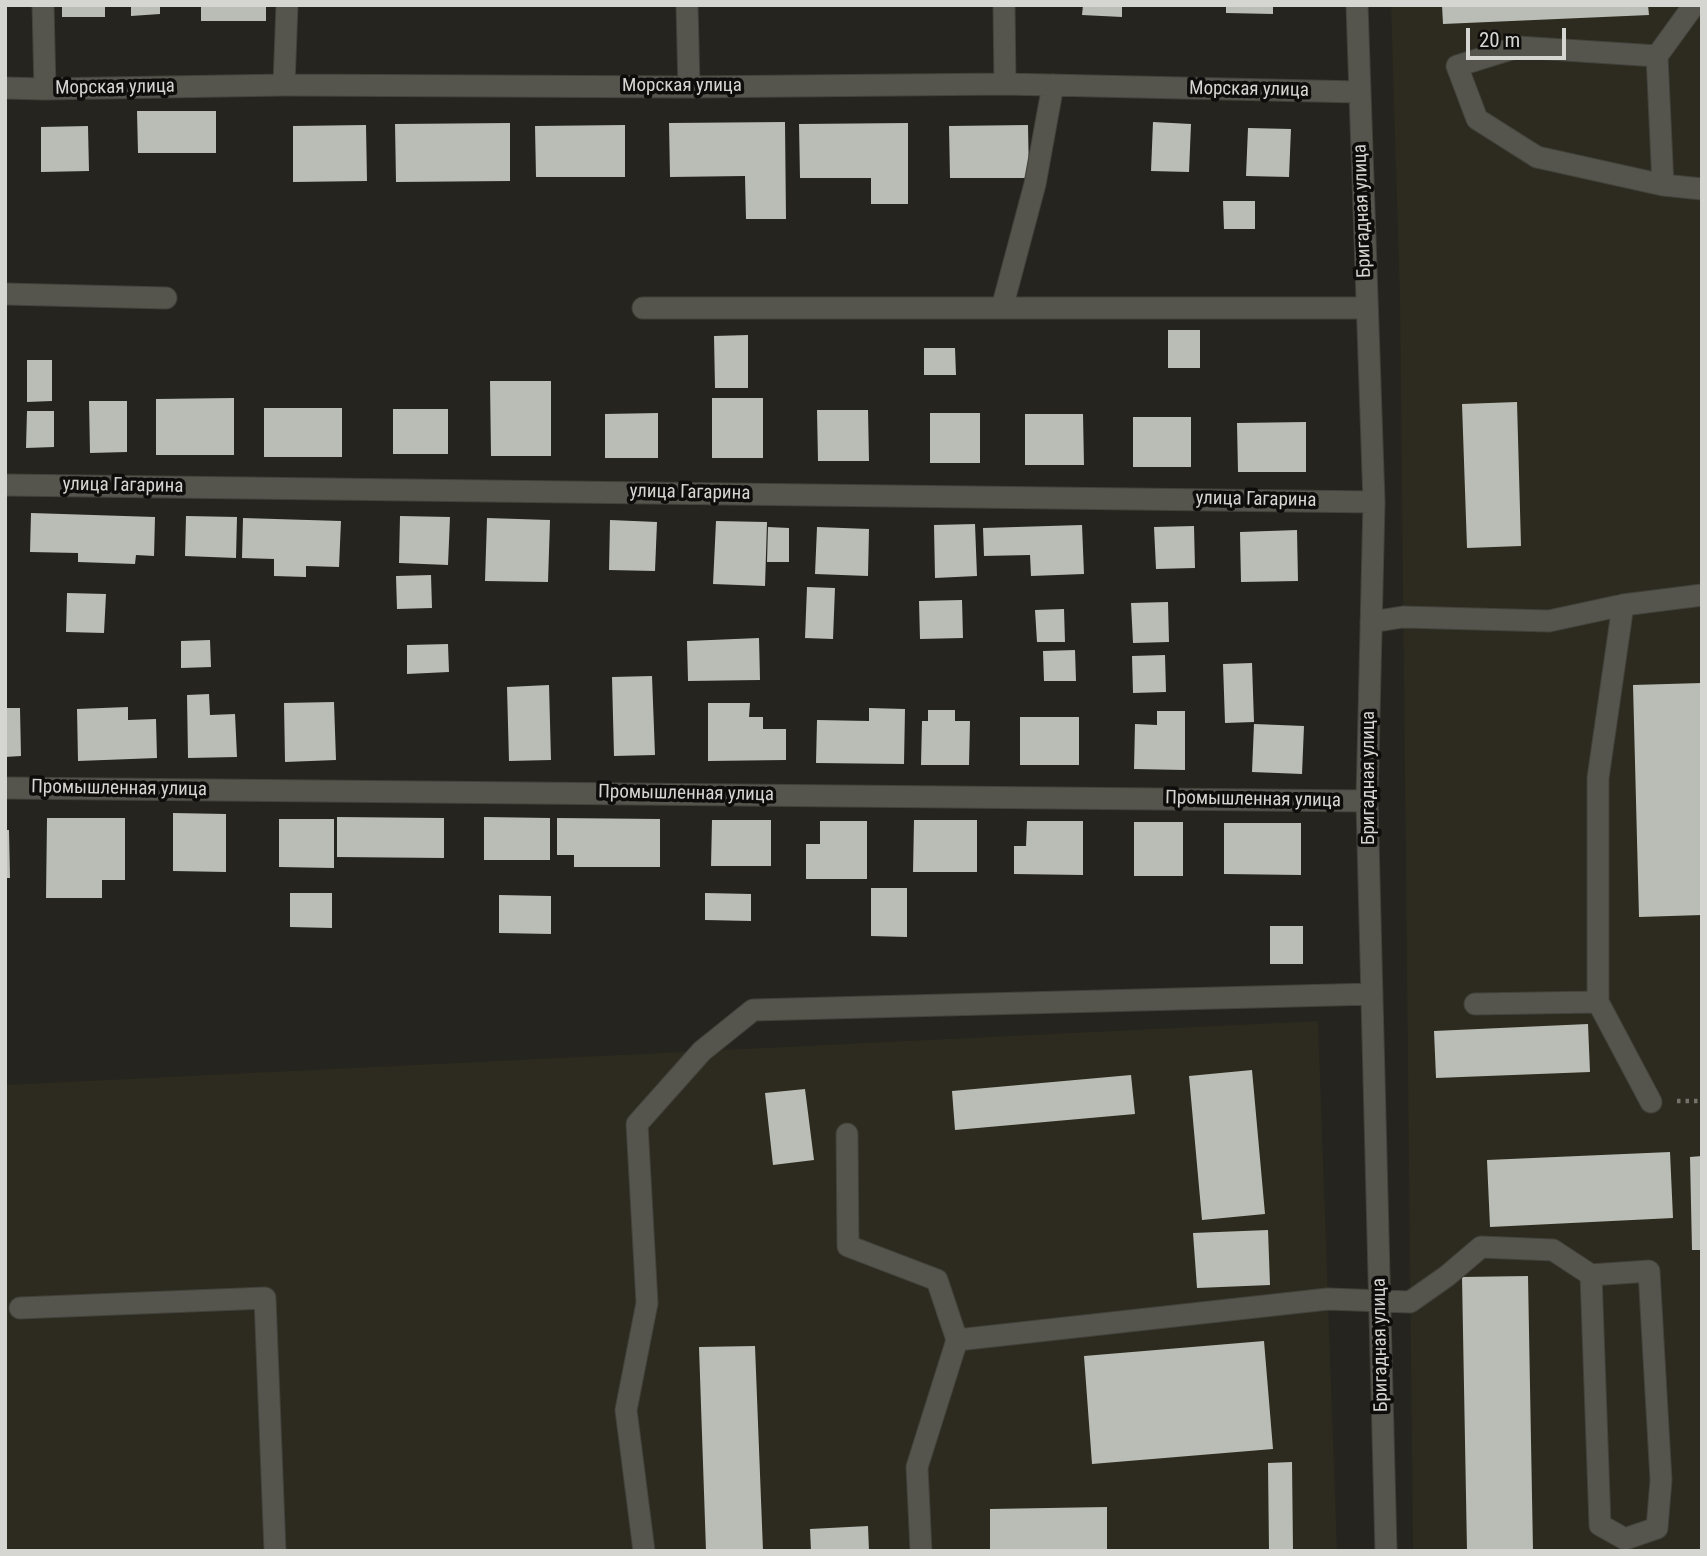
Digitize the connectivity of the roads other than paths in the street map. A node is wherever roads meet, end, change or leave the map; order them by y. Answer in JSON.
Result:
{"nodes":[{"id":1,"x":43,"y":5,"type":"edge"},
{"id":2,"x":287,"y":5,"type":"edge"},
{"id":3,"x":687,"y":5,"type":"edge"},
{"id":4,"x":1004,"y":5,"type":"edge"},
{"id":5,"x":1357,"y":5,"type":"edge"},
{"id":6,"x":1694,"y":5,"type":"edge"},
{"id":7,"x":1657,"y":57,"type":"junction"},
{"id":8,"x":1005,"y":84,"type":"junction"},
{"id":9,"x":284,"y":85,"type":"junction"},
{"id":10,"x":1053,"y":85,"type":"junction"},
{"id":11,"x":689,"y":87,"type":"junction"},
{"id":12,"x":5,"y":88,"type":"edge"},
{"id":13,"x":45,"y":89,"type":"junction"},
{"id":14,"x":1359,"y":92,"type":"junction"},
{"id":15,"x":1663,"y":185,"type":"junction"},
{"id":16,"x":1702,"y":189,"type":"edge"},
{"id":17,"x":5,"y":294,"type":"edge"},
{"id":18,"x":166,"y":298,"type":"dead end"},
{"id":19,"x":1002,"y":308,"type":"junction"},
{"id":20,"x":1366,"y":308,"type":"junction"},
{"id":21,"x":643,"y":309,"type":"dead end"},
{"id":22,"x":5,"y":485,"type":"edge"},
{"id":23,"x":1374,"y":502,"type":"junction"},
{"id":24,"x":1702,"y":595,"type":"edge"},
{"id":25,"x":1623,"y":605,"type":"junction"},
{"id":26,"x":1371,"y":622,"type":"junction"},
{"id":27,"x":5,"y":788,"type":"edge"},
{"id":28,"x":1367,"y":801,"type":"junction"},
{"id":29,"x":1372,"y":994,"type":"junction"},
{"id":30,"x":1598,"y":1002,"type":"junction"},
{"id":31,"x":1475,"y":1004,"type":"dead end"},
{"id":32,"x":1651,"y":1102,"type":"dead end"},
{"id":33,"x":847,"y":1134,"type":"dead end"},
{"id":34,"x":1591,"y":1275,"type":"junction"},
{"id":35,"x":1379,"y":1301,"type":"junction"},
{"id":36,"x":20,"y":1308,"type":"dead end"},
{"id":37,"x":957,"y":1340,"type":"junction"},
{"id":38,"x":275,"y":1551,"type":"edge"},
{"id":39,"x":644,"y":1551,"type":"edge"},
{"id":40,"x":921,"y":1551,"type":"edge"},
{"id":41,"x":1386,"y":1551,"type":"edge"}],
"edges":[{"from":1,"to":13,"type":"street"},
{"from":2,"to":9,"type":"street"},
{"from":3,"to":11,"type":"street"},
{"from":4,"to":8,"type":"street"},
{"from":5,"to":14,"type":"street","name":"Бригадная улица"},
{"from":6,"to":7,"type":"street"},
{"from":7,"to":15,"type":"street"},
{"from":7,"to":15,"type":"street"},
{"from":8,"to":10,"type":"street","name":"Морская улица"},
{"from":8,"to":11,"type":"street","name":"Морская улица"},
{"from":9,"to":11,"type":"street","name":"Морская улица"},
{"from":9,"to":13,"type":"street","name":"Морская улица"},
{"from":10,"to":14,"type":"street","name":"Морская улица"},
{"from":10,"to":19,"type":"street"},
{"from":12,"to":13,"type":"street","name":"Морская улица"},
{"from":14,"to":20,"type":"street","name":"Бригадная улица"},
{"from":15,"to":16,"type":"street"},
{"from":17,"to":18,"type":"street"},
{"from":19,"to":20,"type":"street"},
{"from":19,"to":21,"type":"street"},
{"from":20,"to":23,"type":"street","name":"Бригадная улица"},
{"from":22,"to":23,"type":"street","name":"улица Гагарина"},
{"from":23,"to":26,"type":"street","name":"Бригадная улица"},
{"from":24,"to":25,"type":"street"},
{"from":25,"to":26,"type":"street"},
{"from":25,"to":30,"type":"street"},
{"from":26,"to":28,"type":"street","name":"Бригадная улица"},
{"from":27,"to":28,"type":"street","name":"Промышленная улица"},
{"from":28,"to":29,"type":"street","name":"Бригадная улица"},
{"from":29,"to":35,"type":"street","name":"Бригадная улица"},
{"from":29,"to":39,"type":"street"},
{"from":30,"to":31,"type":"street"},
{"from":30,"to":32,"type":"street"},
{"from":33,"to":37,"type":"street"},
{"from":34,"to":34,"type":"street"},
{"from":34,"to":35,"type":"street"},
{"from":35,"to":37,"type":"street"},
{"from":35,"to":41,"type":"street","name":"Бригадная улица"},
{"from":36,"to":38,"type":"street"},
{"from":37,"to":40,"type":"street"}]}
